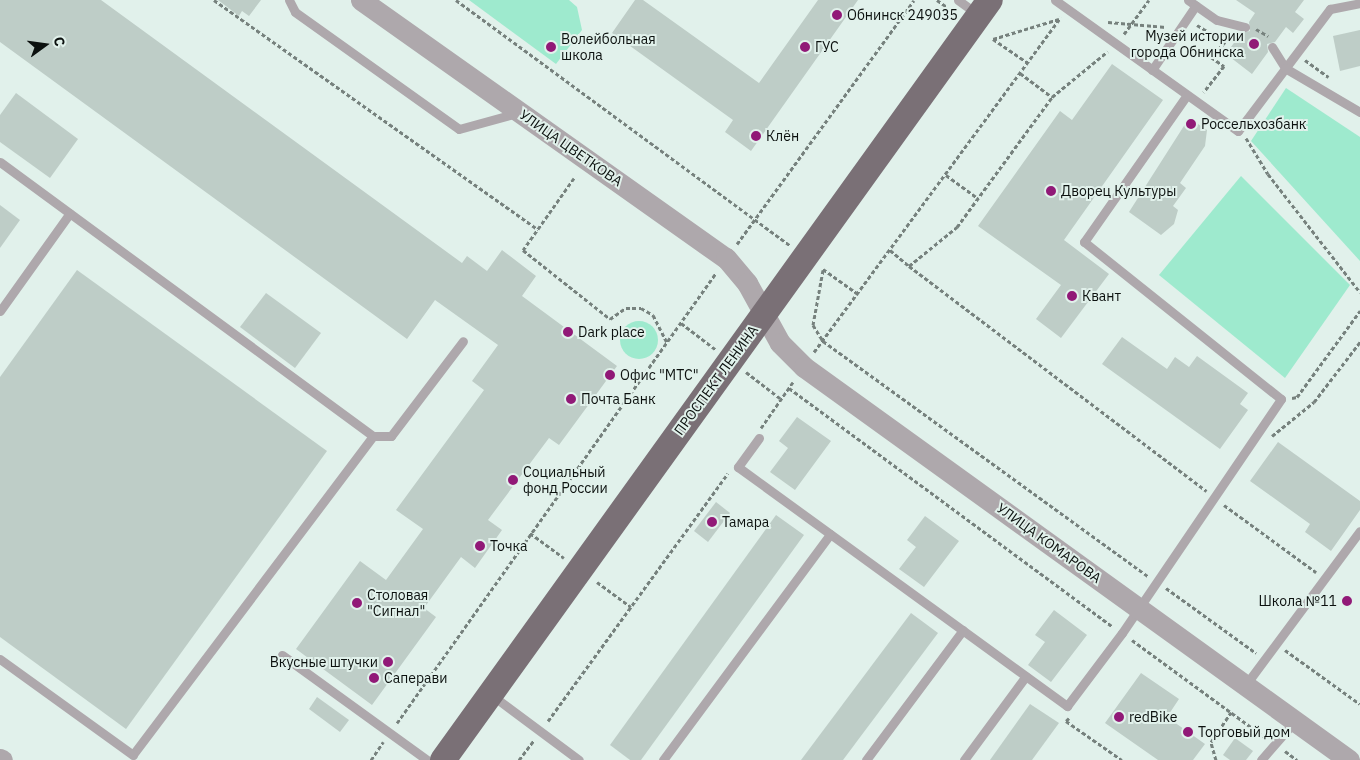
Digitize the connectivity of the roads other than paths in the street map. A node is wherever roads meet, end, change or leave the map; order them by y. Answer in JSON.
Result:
{"nodes":[{"id":1,"x":289,"y":0,"type":"edge"},
{"id":2,"x":361,"y":0,"type":"edge"},
{"id":3,"x":958,"y":0,"type":"edge"},
{"id":4,"x":1055,"y":0,"type":"edge"},
{"id":5,"x":1360,"y":2,"type":"edge"},
{"id":6,"x":1192,"y":3,"type":"edge"},
{"id":7,"x":985,"y":8,"type":"edge"},
{"id":8,"x":1245,"y":27,"type":"dead end"},
{"id":9,"x":1272,"y":47,"type":"dead end"},
{"id":10,"x":1285,"y":68,"type":"junction"},
{"id":11,"x":1152,"y":70,"type":"junction"},
{"id":12,"x":1187,"y":95,"type":"junction"},
{"id":13,"x":519,"y":112,"type":"junction"},
{"id":14,"x":1360,"y":112,"type":"edge"},
{"id":15,"x":0,"y":162,"type":"edge"},
{"id":16,"x":70,"y":213,"type":"junction"},
{"id":17,"x":0,"y":311,"type":"edge"},
{"id":18,"x":765,"y":312,"type":"junction"},
{"id":19,"x":463,"y":341,"type":"dead end"},
{"id":20,"x":373,"y":436,"type":"junction"},
{"id":21,"x":757,"y":437,"type":"road end"},
{"id":22,"x":1360,"y":531,"type":"edge"},
{"id":23,"x":830,"y":534,"type":"junction"},
{"id":24,"x":1138,"y":608,"type":"junction"},
{"id":25,"x":963,"y":630,"type":"junction"},
{"id":26,"x":282,"y":655,"type":"dead end"},
{"id":27,"x":0,"y":659,"type":"edge"},
{"id":28,"x":1026,"y":676,"type":"junction"},
{"id":29,"x":1247,"y":683,"type":"junction"},
{"id":30,"x":490,"y":694,"type":"junction"},
{"id":31,"x":1295,"y":721,"type":"junction"},
{"id":32,"x":427,"y":760,"type":"edge"},
{"id":33,"x":443,"y":760,"type":"edge"},
{"id":34,"x":579,"y":760,"type":"edge"},
{"id":35,"x":663,"y":760,"type":"edge"},
{"id":36,"x":866,"y":760,"type":"edge"},
{"id":37,"x":964,"y":760,"type":"edge"},
{"id":38,"x":1261,"y":760,"type":"edge"},
{"id":39,"x":1349,"y":760,"type":"edge"}],
"edges":[{"from":1,"to":13,"type":"lane"},
{"from":2,"to":13,"type":"street","name":"УЛИЦА ЦВЕТКОВА"},
{"from":3,"to":7,"type":"lane"},
{"from":4,"to":11,"type":"lane"},
{"from":5,"to":10,"type":"lane"},
{"from":6,"to":8,"type":"lane"},
{"from":6,"to":11,"type":"lane"},
{"from":7,"to":18,"type":"main road","name":"ПРОСПЕКТ ЛЕНИНА"},
{"from":9,"to":10,"type":"lane"},
{"from":10,"to":12,"type":"lane"},
{"from":10,"to":14,"type":"lane"},
{"from":11,"to":12,"type":"lane"},
{"from":12,"to":24,"type":"lane"},
{"from":13,"to":18,"type":"street","name":"УЛИЦА ЦВЕТКОВА"},
{"from":15,"to":16,"type":"lane"},
{"from":16,"to":17,"type":"lane"},
{"from":16,"to":20,"type":"lane"},
{"from":18,"to":24,"type":"street","name":"УЛИЦА КОМАРОВА"},
{"from":18,"to":30,"type":"main road","name":"ПРОСПЕКТ ЛЕНИНА"},
{"from":19,"to":20,"type":"lane"},
{"from":20,"to":27,"type":"lane"},
{"from":21,"to":23,"type":"lane"},
{"from":22,"to":29,"type":"lane"},
{"from":23,"to":25,"type":"lane"},
{"from":23,"to":35,"type":"lane"},
{"from":24,"to":28,"type":"lane"},
{"from":24,"to":29,"type":"street","name":"УЛИЦА КОМАРОВА"},
{"from":25,"to":28,"type":"lane"},
{"from":25,"to":36,"type":"lane"},
{"from":26,"to":32,"type":"lane"},
{"from":28,"to":37,"type":"lane"},
{"from":29,"to":31,"type":"street","name":"УЛИЦА КОМАРОВА"},
{"from":30,"to":33,"type":"main road","name":"ПРОСПЕКТ ЛЕНИНА"},
{"from":30,"to":34,"type":"lane"},
{"from":31,"to":38,"type":"lane"},
{"from":31,"to":39,"type":"street","name":"УЛИЦА КОМАРОВА"}]}
